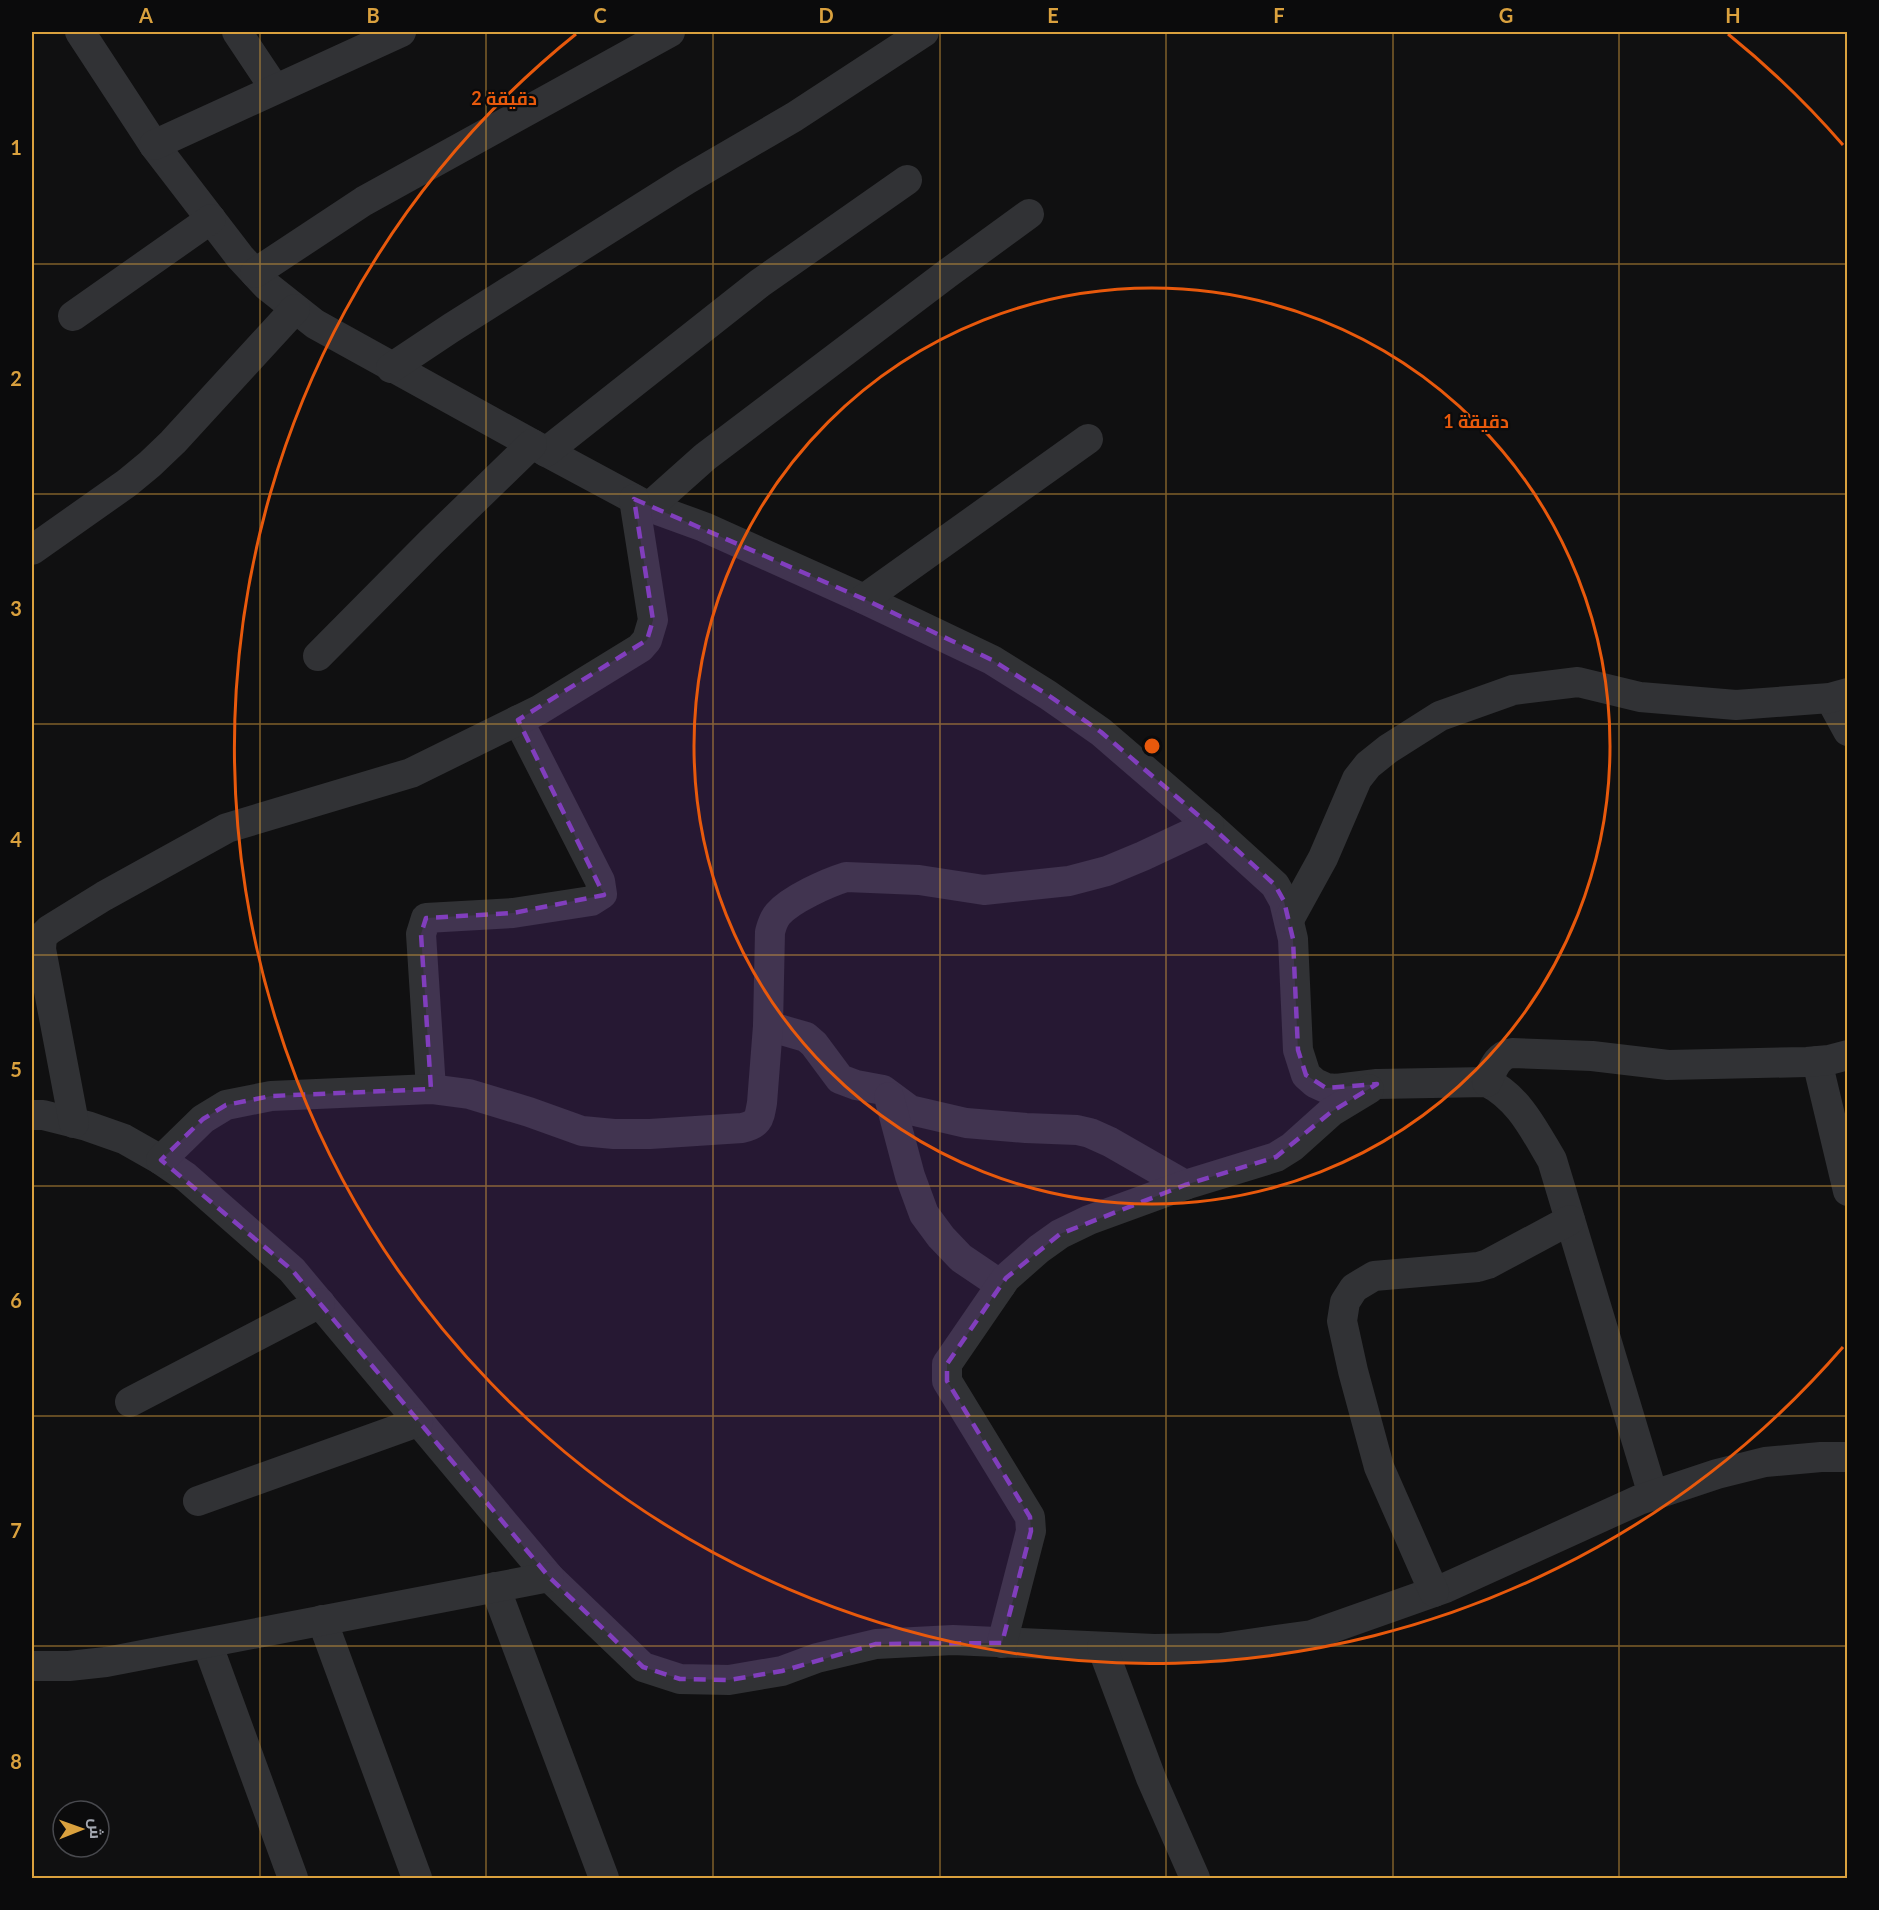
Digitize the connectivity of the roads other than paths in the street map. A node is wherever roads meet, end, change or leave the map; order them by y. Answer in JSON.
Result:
{"nodes":[{"id":1,"x":80,"y":32,"type":"edge"},
{"id":2,"x":237,"y":32,"type":"edge"},
{"id":3,"x":670,"y":32,"type":"edge"},
{"id":4,"x":924,"y":32,"type":"edge"},
{"id":5,"x":394,"y":33,"type":"edge"},
{"id":6,"x":275,"y":89,"type":"junction"},
{"id":7,"x":154,"y":145,"type":"junction"},
{"id":8,"x":907,"y":180,"type":"dead end"},
{"id":9,"x":1029,"y":214,"type":"dead end"},
{"id":10,"x":211,"y":219,"type":"junction"},
{"id":11,"x":255,"y":273,"type":"junction"},
{"id":12,"x":295,"y":309,"type":"junction"},
{"id":13,"x":73,"y":316,"type":"dead end"},
{"id":14,"x":392,"y":368,"type":"junction"},
{"id":15,"x":1088,"y":439,"type":"dead end"},
{"id":16,"x":539,"y":448,"type":"junction"},
{"id":17,"x":641,"y":503,"type":"junction"},
{"id":18,"x":32,"y":550,"type":"edge"},
{"id":19,"x":864,"y":599,"type":"junction"},
{"id":20,"x":318,"y":656,"type":"dead end"},
{"id":21,"x":1839,"y":696,"type":"edge"},
{"id":22,"x":518,"y":720,"type":"junction"},
{"id":23,"x":1848,"y":731,"type":"edge"},
{"id":24,"x":1209,"y":825,"type":"junction"},
{"id":25,"x":1290,"y":918,"type":"junction"},
{"id":26,"x":768,"y":1026,"type":"junction"},
{"id":27,"x":1848,"y":1055,"type":"edge"},
{"id":28,"x":1817,"y":1060,"type":"junction"},
{"id":29,"x":1487,"y":1082,"type":"junction"},
{"id":30,"x":1377,"y":1084,"type":"junction"},
{"id":31,"x":431,"y":1089,"type":"junction"},
{"id":32,"x":890,"y":1097,"type":"junction"},
{"id":33,"x":32,"y":1115,"type":"edge"},
{"id":34,"x":74,"y":1123,"type":"junction"},
{"id":35,"x":161,"y":1160,"type":"junction"},
{"id":36,"x":1185,"y":1185,"type":"junction"},
{"id":37,"x":1848,"y":1191,"type":"edge"},
{"id":38,"x":1570,"y":1220,"type":"junction"},
{"id":39,"x":1001,"y":1285,"type":"junction"},
{"id":40,"x":320,"y":1303,"type":"junction"},
{"id":41,"x":130,"y":1402,"type":"dead end"},
{"id":42,"x":418,"y":1422,"type":"junction"},
{"id":43,"x":1848,"y":1457,"type":"edge"},
{"id":44,"x":1653,"y":1495,"type":"junction"},
{"id":45,"x":198,"y":1501,"type":"dead end"},
{"id":46,"x":549,"y":1577,"type":"junction"},
{"id":47,"x":495,"y":1587,"type":"junction"},
{"id":48,"x":1434,"y":1592,"type":"junction"},
{"id":49,"x":322,"y":1620,"type":"junction"},
{"id":50,"x":207,"y":1643,"type":"junction"},
{"id":51,"x":1002,"y":1643,"type":"junction"},
{"id":52,"x":1102,"y":1647,"type":"junction"},
{"id":53,"x":32,"y":1666,"type":"edge"},
{"id":54,"x":293,"y":1878,"type":"edge"},
{"id":55,"x":417,"y":1878,"type":"edge"},
{"id":56,"x":604,"y":1878,"type":"edge"},
{"id":57,"x":1194,"y":1878,"type":"edge"}],
"edges":[{"from":1,"to":7,"type":"street"},
{"from":2,"to":6,"type":"street"},
{"from":3,"to":11,"type":"street"},
{"from":4,"to":14,"type":"street"},
{"from":5,"to":6,"type":"street"},
{"from":6,"to":7,"type":"street"},
{"from":7,"to":10,"type":"street"},
{"from":8,"to":16,"type":"street"},
{"from":9,"to":17,"type":"street"},
{"from":10,"to":11,"type":"street"},
{"from":10,"to":13,"type":"street"},
{"from":11,"to":12,"type":"street"},
{"from":12,"to":14,"type":"street"},
{"from":12,"to":18,"type":"street"},
{"from":14,"to":16,"type":"street"},
{"from":15,"to":19,"type":"street"},
{"from":16,"to":17,"type":"street"},
{"from":16,"to":20,"type":"street"},
{"from":17,"to":19,"type":"street"},
{"from":17,"to":22,"type":"street"},
{"from":19,"to":24,"type":"street"},
{"from":21,"to":23,"type":"street"},
{"from":21,"to":25,"type":"street"},
{"from":22,"to":31,"type":"street"},
{"from":22,"to":34,"type":"street"},
{"from":24,"to":25,"type":"street"},
{"from":24,"to":26,"type":"street"},
{"from":25,"to":30,"type":"street"},
{"from":26,"to":31,"type":"street"},
{"from":26,"to":32,"type":"street"},
{"from":27,"to":28,"type":"street"},
{"from":28,"to":29,"type":"street"},
{"from":28,"to":37,"type":"street"},
{"from":29,"to":30,"type":"street"},
{"from":29,"to":38,"type":"street"},
{"from":30,"to":36,"type":"street"},
{"from":31,"to":35,"type":"street"},
{"from":32,"to":36,"type":"street"},
{"from":32,"to":39,"type":"street"},
{"from":33,"to":34,"type":"street"},
{"from":34,"to":35,"type":"street"},
{"from":35,"to":40,"type":"street"},
{"from":36,"to":39,"type":"street"},
{"from":38,"to":44,"type":"street"},
{"from":38,"to":48,"type":"street"},
{"from":39,"to":51,"type":"street"},
{"from":40,"to":41,"type":"street"},
{"from":40,"to":42,"type":"street"},
{"from":42,"to":45,"type":"street"},
{"from":42,"to":46,"type":"street"},
{"from":43,"to":44,"type":"street"},
{"from":44,"to":48,"type":"street"},
{"from":46,"to":47,"type":"street"},
{"from":46,"to":51,"type":"street"},
{"from":47,"to":49,"type":"street"},
{"from":47,"to":56,"type":"street"},
{"from":48,"to":52,"type":"street"},
{"from":49,"to":50,"type":"street"},
{"from":49,"to":55,"type":"street"},
{"from":50,"to":53,"type":"street"},
{"from":50,"to":54,"type":"street"},
{"from":51,"to":52,"type":"street"},
{"from":52,"to":57,"type":"street"}]}
